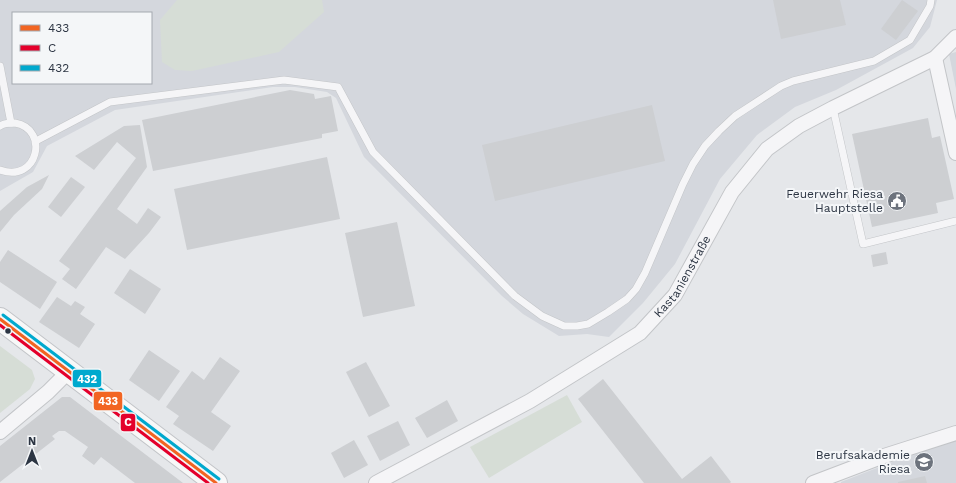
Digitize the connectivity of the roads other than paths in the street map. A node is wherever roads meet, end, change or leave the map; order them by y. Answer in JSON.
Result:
{"nodes":[{"id":1,"x":931,"y":0,"type":"edge"},
{"id":2,"x":956,"y":37,"type":"edge"},
{"id":3,"x":935,"y":58,"type":"junction"},
{"id":4,"x":0,"y":66,"type":"edge"},
{"id":5,"x":833,"y":108,"type":"junction"},
{"id":6,"x":11,"y":123,"type":"junction"},
{"id":7,"x":0,"y":126,"type":"edge"},
{"id":8,"x":36,"y":141,"type":"junction"},
{"id":9,"x":956,"y":153,"type":"edge"},
{"id":10,"x":0,"y":171,"type":"edge"},
{"id":11,"x":956,"y":221,"type":"edge"},
{"id":12,"x":0,"y":319,"type":"edge"},
{"id":13,"x":69,"y":371,"type":"junction"},
{"id":14,"x":0,"y":432,"type":"edge"},
{"id":15,"x":956,"y":433,"type":"edge"},
{"id":16,"x":216,"y":483,"type":"edge"},
{"id":17,"x":376,"y":483,"type":"edge"},
{"id":18,"x":813,"y":483,"type":"edge"}],
"edges":[{"from":1,"to":8,"type":"lane"},
{"from":2,"to":3,"type":"street","name":"Kastanienstraße"},
{"from":3,"to":5,"type":"street","name":"Kastanienstraße"},
{"from":3,"to":9,"type":"street"},
{"from":4,"to":6,"type":"lane"},
{"from":5,"to":11,"type":"lane"},
{"from":5,"to":17,"type":"street","name":"Kastanienstraße"},
{"from":6,"to":7,"type":"lane"},
{"from":6,"to":8,"type":"lane"},
{"from":8,"to":10,"type":"lane"},
{"from":12,"to":13,"type":"main road"},
{"from":13,"to":14,"type":"street"},
{"from":13,"to":16,"type":"main road"},
{"from":15,"to":18,"type":"street"}]}
